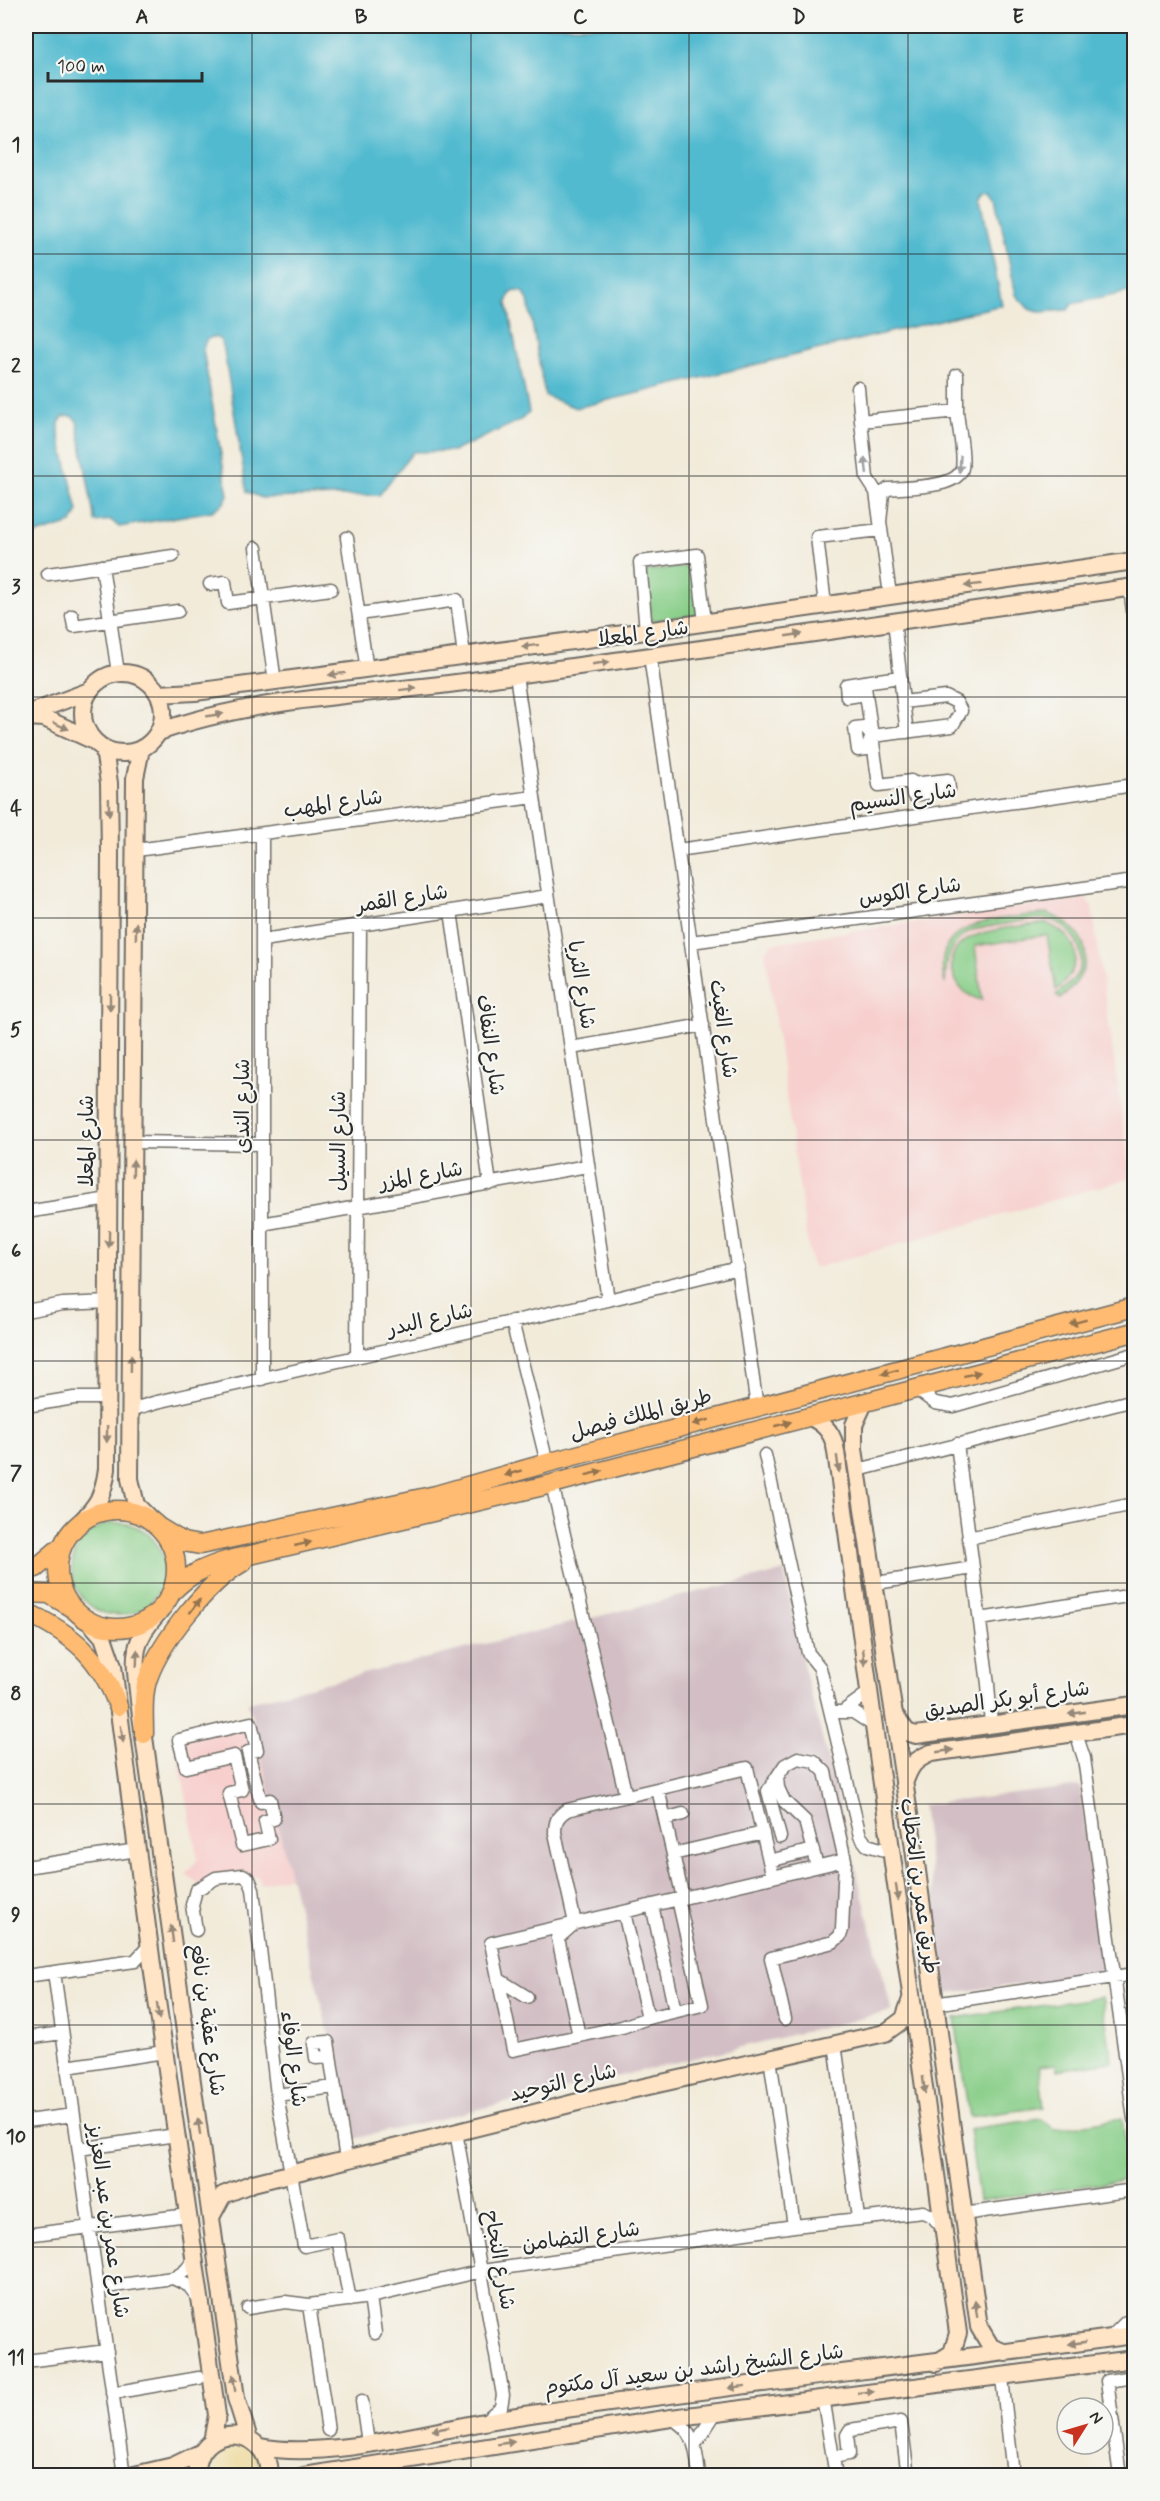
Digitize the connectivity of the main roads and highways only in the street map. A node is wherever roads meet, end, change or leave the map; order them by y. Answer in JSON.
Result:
{"nodes":[{"id":1,"x":1134,"y":1307,"type":"edge"},
{"id":2,"x":1134,"y":1332,"type":"edge"},
{"id":3,"x":155,"y":1524,"type":"junction"},
{"id":4,"x":62,"y":1546,"type":"junction"},
{"id":5,"x":260,"y":1554,"type":"junction"},
{"id":6,"x":26,"y":1571,"type":"edge"},
{"id":7,"x":172,"y":1592,"type":"junction"},
{"id":8,"x":26,"y":1593,"type":"edge"},
{"id":9,"x":26,"y":1612,"type":"edge"},
{"id":10,"x":82,"y":1616,"type":"junction"},
{"id":11,"x":118,"y":1707,"type":"road end"},
{"id":12,"x":144,"y":1734,"type":"road end"}],
"edges":[{"from":1,"to":3,"type":"main road","name":"طريق الملك فيصل","one_way":true},
{"from":5,"to":2,"type":"main road","one_way":true},
{"from":3,"to":4,"type":"main road"},
{"from":3,"to":7,"type":"main road"},
{"from":4,"to":6,"type":"main road"},
{"from":4,"to":10,"type":"main road"},
{"from":5,"to":7,"type":"main road"},
{"from":12,"to":5,"type":"main road","one_way":true},
{"from":7,"to":10,"type":"main road"},
{"from":8,"to":10,"type":"main road"},
{"from":9,"to":11,"type":"main road"}]}
